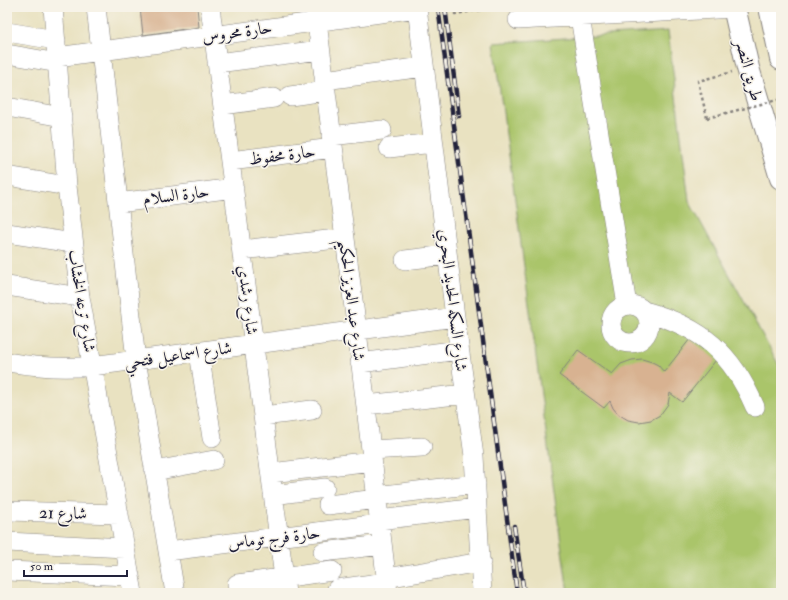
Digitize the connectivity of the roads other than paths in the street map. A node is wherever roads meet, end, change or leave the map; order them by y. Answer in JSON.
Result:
{"nodes":[{"id":1,"x":53,"y":7,"type":"edge"},
{"id":2,"x":96,"y":7,"type":"edge"},
{"id":3,"x":210,"y":7,"type":"edge"},
{"id":4,"x":417,"y":7,"type":"edge"},
{"id":5,"x":734,"y":7,"type":"edge"},
{"id":6,"x":770,"y":7,"type":"edge"},
{"id":7,"x":316,"y":14,"type":"edge"},
{"id":8,"x":576,"y":14,"type":"edge"},
{"id":9,"x":518,"y":20,"type":"road end"},
{"id":10,"x":7,"y":32,"type":"edge"},
{"id":11,"x":214,"y":35,"type":"junction"},
{"id":12,"x":320,"y":50,"type":"junction"},
{"id":13,"x":100,"y":51,"type":"junction"},
{"id":14,"x":57,"y":53,"type":"junction"},
{"id":15,"x":7,"y":54,"type":"edge"},
{"id":16,"x":781,"y":59,"type":"edge"},
{"id":17,"x":218,"y":62,"type":"junction"},
{"id":18,"x":424,"y":67,"type":"junction"},
{"id":19,"x":325,"y":86,"type":"junction"},
{"id":20,"x":223,"y":105,"type":"junction"},
{"id":21,"x":7,"y":107,"type":"edge"},
{"id":22,"x":62,"y":117,"type":"junction"},
{"id":23,"x":382,"y":130,"type":"dead end"},
{"id":24,"x":332,"y":142,"type":"junction"},
{"id":25,"x":433,"y":143,"type":"junction"},
{"id":26,"x":389,"y":148,"type":"dead end"},
{"id":27,"x":230,"y":161,"type":"junction"},
{"id":28,"x":7,"y":176,"type":"edge"},
{"id":29,"x":781,"y":178,"type":"edge"},
{"id":30,"x":67,"y":186,"type":"junction"},
{"id":31,"x":234,"y":188,"type":"junction"},
{"id":32,"x":118,"y":202,"type":"junction"},
{"id":33,"x":7,"y":233,"type":"edge"},
{"id":34,"x":345,"y":238,"type":"junction"},
{"id":35,"x":73,"y":243,"type":"junction"},
{"id":36,"x":242,"y":250,"type":"junction"},
{"id":37,"x":447,"y":255,"type":"junction"},
{"id":38,"x":405,"y":260,"type":"dead end"},
{"id":39,"x":7,"y":286,"type":"edge"},
{"id":40,"x":80,"y":297,"type":"junction"},
{"id":41,"x":627,"y":305,"type":"junction"},
{"id":42,"x":644,"y":311,"type":"junction"},
{"id":43,"x":455,"y":317,"type":"junction"},
{"id":44,"x":357,"y":331,"type":"junction"},
{"id":45,"x":254,"y":344,"type":"junction"},
{"id":46,"x":459,"y":350,"type":"junction"},
{"id":47,"x":199,"y":352,"type":"junction"},
{"id":48,"x":136,"y":360,"type":"junction"},
{"id":49,"x":7,"y":362,"type":"edge"},
{"id":50,"x":360,"y":363,"type":"junction"},
{"id":51,"x":92,"y":366,"type":"junction"},
{"id":52,"x":465,"y":394,"type":"junction"},
{"id":53,"x":366,"y":405,"type":"junction"},
{"id":54,"x":756,"y":407,"type":"dead end"},
{"id":55,"x":312,"y":410,"type":"dead end"},
{"id":56,"x":263,"y":416,"type":"junction"},
{"id":57,"x":212,"y":438,"type":"dead end"},
{"id":58,"x":422,"y":447,"type":"dead end"},
{"id":59,"x":372,"y":456,"type":"junction"},
{"id":60,"x":214,"y":460,"type":"dead end"},
{"id":61,"x":154,"y":471,"type":"junction"},
{"id":62,"x":270,"y":473,"type":"junction"},
{"id":63,"x":476,"y":484,"type":"junction"},
{"id":64,"x":273,"y":495,"type":"junction"},
{"id":65,"x":376,"y":498,"type":"junction"},
{"id":66,"x":477,"y":508,"type":"junction"},
{"id":67,"x":7,"y":511,"type":"edge"},
{"id":68,"x":119,"y":514,"type":"junction"},
{"id":69,"x":379,"y":522,"type":"junction"},
{"id":70,"x":279,"y":538,"type":"junction"},
{"id":71,"x":7,"y":542,"type":"edge"},
{"id":72,"x":382,"y":546,"type":"junction"},
{"id":73,"x":125,"y":548,"type":"junction"},
{"id":74,"x":168,"y":552,"type":"junction"},
{"id":75,"x":323,"y":552,"type":"dead end"},
{"id":76,"x":481,"y":562,"type":"junction"},
{"id":77,"x":7,"y":571,"type":"edge"},
{"id":78,"x":131,"y":584,"type":"edge"},
{"id":79,"x":236,"y":584,"type":"dead end"},
{"id":80,"x":387,"y":584,"type":"edge"},
{"id":81,"x":285,"y":585,"type":"edge"},
{"id":82,"x":175,"y":593,"type":"edge"},
{"id":83,"x":482,"y":593,"type":"edge"}],
"edges":[{"from":1,"to":14,"type":"street","name":"شارع ترعه الخشاب"},
{"from":2,"to":13,"type":"street"},
{"from":3,"to":11,"type":"street","name":"شارع رشدي"},
{"from":4,"to":7,"type":"street","name":"حارة محروس"},
{"from":4,"to":18,"type":"street","name":"شارع السكه الحديد البحري"},
{"from":5,"to":8,"type":"street"},
{"from":5,"to":29,"type":"highway","name":"طريق النصر"},
{"from":6,"to":16,"type":"highway","name":"طريق النصر"},
{"from":7,"to":11,"type":"street","name":"حارة محروس"},
{"from":7,"to":12,"type":"street","name":"شارع عبد العزيز الحكيم"},
{"from":8,"to":9,"type":"street"},
{"from":8,"to":41,"type":"street"},
{"from":10,"to":14,"type":"street"},
{"from":11,"to":13,"type":"street","name":"حارة محروس"},
{"from":11,"to":17,"type":"street","name":"شارع رشدي"},
{"from":12,"to":17,"type":"street"},
{"from":12,"to":19,"type":"street","name":"شارع عبد العزيز الحكيم"},
{"from":13,"to":14,"type":"street","name":"حارة محروس"},
{"from":13,"to":32,"type":"street"},
{"from":14,"to":15,"type":"street"},
{"from":14,"to":22,"type":"street","name":"شارع ترعه الخشاب"},
{"from":17,"to":20,"type":"street","name":"شارع رشدي"},
{"from":18,"to":19,"type":"street"},
{"from":18,"to":25,"type":"street","name":"شارع السكه الحديد البحري"},
{"from":19,"to":20,"type":"street"},
{"from":19,"to":24,"type":"street","name":"شارع عبد العزيز الحكيم"},
{"from":20,"to":27,"type":"street","name":"شارع رشدي"},
{"from":21,"to":22,"type":"street"},
{"from":22,"to":30,"type":"street","name":"شارع ترعه الخشاب"},
{"from":23,"to":24,"type":"street","name":"حارة محفوظ"},
{"from":24,"to":27,"type":"street","name":"حارة محفوظ"},
{"from":24,"to":34,"type":"street","name":"شارع عبد العزيز الحكيم"},
{"from":25,"to":26,"type":"street"},
{"from":25,"to":37,"type":"street","name":"شارع السكه الحديد البحري"},
{"from":27,"to":31,"type":"street","name":"شارع رشدي"},
{"from":28,"to":30,"type":"street"},
{"from":30,"to":35,"type":"street","name":"شارع ترعه الخشاب"},
{"from":31,"to":32,"type":"street","name":"حارة السلام"},
{"from":31,"to":36,"type":"street","name":"شارع رشدي"},
{"from":32,"to":48,"type":"street"},
{"from":33,"to":35,"type":"street"},
{"from":34,"to":36,"type":"street"},
{"from":34,"to":44,"type":"street","name":"شارع عبد العزيز الحكيم"},
{"from":35,"to":40,"type":"street","name":"شارع ترعه الخشاب"},
{"from":36,"to":45,"type":"street","name":"شارع رشدي"},
{"from":37,"to":38,"type":"street"},
{"from":37,"to":43,"type":"street","name":"شارع السكه الحديد البحري"},
{"from":39,"to":40,"type":"street"},
{"from":40,"to":51,"type":"street","name":"شارع ترعه الخشاب"},
{"from":41,"to":42,"type":"street"},
{"from":41,"to":42,"type":"street"},
{"from":42,"to":54,"type":"street"},
{"from":43,"to":44,"type":"street","name":"شارع اسماعيل فتحي"},
{"from":43,"to":46,"type":"street","name":"شارع السكه الحديد البحري"},
{"from":44,"to":45,"type":"street","name":"شارع اسماعيل فتحي"},
{"from":44,"to":50,"type":"street","name":"شارع عبد العزيز الحكيم"},
{"from":45,"to":47,"type":"street","name":"شارع اسماعيل فتحي"},
{"from":45,"to":56,"type":"street","name":"شارع رشدي"},
{"from":46,"to":50,"type":"street"},
{"from":46,"to":52,"type":"street","name":"شارع السكه الحديد البحري"},
{"from":47,"to":48,"type":"street","name":"شارع اسماعيل فتحي"},
{"from":47,"to":57,"type":"street"},
{"from":48,"to":51,"type":"street","name":"شارع اسماعيل فتحي"},
{"from":48,"to":61,"type":"street"},
{"from":49,"to":51,"type":"street","name":"شارع اسماعيل فتحي"},
{"from":50,"to":53,"type":"street","name":"شارع عبد العزيز الحكيم"},
{"from":51,"to":68,"type":"street","name":"شارع ترعه الخشاب"},
{"from":52,"to":53,"type":"street"},
{"from":52,"to":63,"type":"street","name":"شارع السكه الحديد البحري"},
{"from":53,"to":59,"type":"street","name":"شارع عبد العزيز الحكيم"},
{"from":55,"to":56,"type":"street"},
{"from":56,"to":62,"type":"street","name":"شارع رشدي"},
{"from":58,"to":59,"type":"street"},
{"from":59,"to":62,"type":"street"},
{"from":59,"to":65,"type":"street","name":"شارع عبد العزيز الحكيم"},
{"from":60,"to":61,"type":"street"},
{"from":61,"to":74,"type":"street"},
{"from":62,"to":64,"type":"street","name":"شارع رشدي"},
{"from":63,"to":65,"type":"street"},
{"from":63,"to":66,"type":"street","name":"شارع السكه الحديد البحري"},
{"from":64,"to":65,"type":"street"},
{"from":64,"to":70,"type":"street","name":"شارع رشدي"},
{"from":65,"to":69,"type":"street","name":"شارع عبد العزيز الحكيم"},
{"from":66,"to":69,"type":"street","name":"حارة فرج توماس"},
{"from":66,"to":76,"type":"street","name":"شارع السكه الحديد البحري"},
{"from":67,"to":68,"type":"street","name":"شارع 21"},
{"from":68,"to":73,"type":"street","name":"شارع ترعه الخشاب"},
{"from":69,"to":70,"type":"street","name":"حارة فرج توماس"},
{"from":69,"to":72,"type":"street","name":"شارع عبد العزيز الحكيم"},
{"from":70,"to":74,"type":"street","name":"حارة فرج توماس"},
{"from":70,"to":81,"type":"street","name":"شارع رشدي"},
{"from":71,"to":73,"type":"street"},
{"from":72,"to":75,"type":"street"},
{"from":72,"to":80,"type":"street","name":"شارع عبد العزيز الحكيم"},
{"from":73,"to":78,"type":"street","name":"شارع ترعه الخشاب"},
{"from":74,"to":82,"type":"street"},
{"from":76,"to":80,"type":"street"},
{"from":76,"to":83,"type":"street","name":"شارع السكه الحديد البحري"},
{"from":77,"to":78,"type":"street"},
{"from":79,"to":81,"type":"street"},
{"from":80,"to":81,"type":"street"}]}
